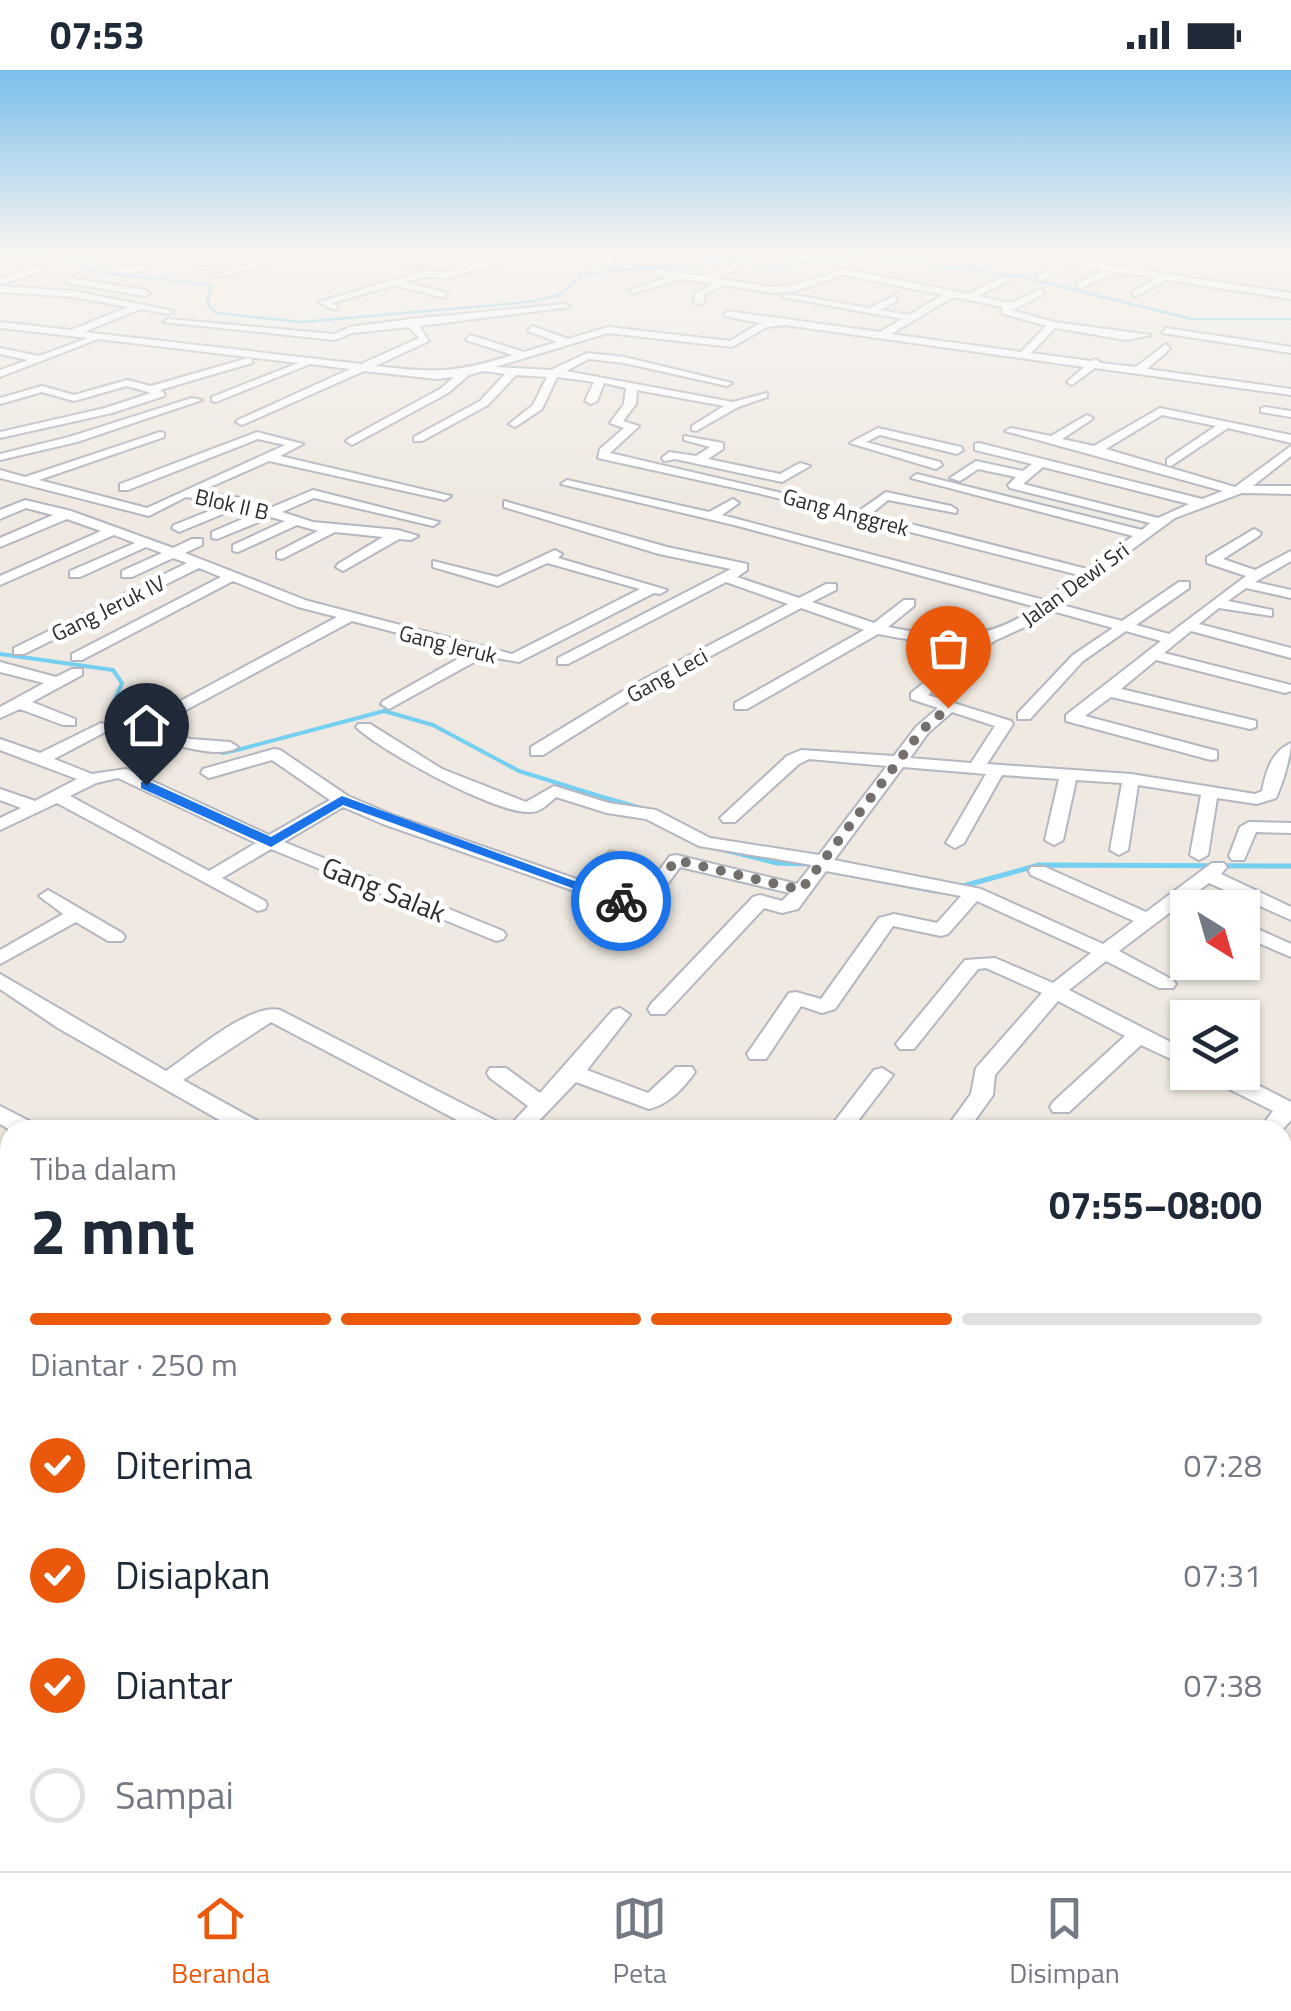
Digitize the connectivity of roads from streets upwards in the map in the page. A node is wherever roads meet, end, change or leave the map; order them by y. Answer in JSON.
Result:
{"nodes":[{"id":1,"x":54,"y":334,"type":"edge"},
{"id":2,"x":71,"y":334,"type":"edge"},
{"id":3,"x":298,"y":334,"type":"edge"},
{"id":4,"x":341,"y":334,"type":"edge"},
{"id":5,"x":420,"y":334,"type":"edge"},
{"id":6,"x":545,"y":334,"type":"edge"},
{"id":7,"x":596,"y":334,"type":"edge"},
{"id":8,"x":648,"y":334,"type":"edge"},
{"id":9,"x":751,"y":334,"type":"edge"},
{"id":10,"x":882,"y":334,"type":"edge"},
{"id":11,"x":1045,"y":334,"type":"edge"},
{"id":12,"x":1106,"y":334,"type":"edge"},
{"id":13,"x":1191,"y":334,"type":"edge"},
{"id":14,"x":1146,"y":335,"type":"dead end"},
{"id":15,"x":1276,"y":335,"type":"dead end"},
{"id":16,"x":66,"y":336,"type":"junction"},
{"id":17,"x":470,"y":338,"type":"dead end"},
{"id":18,"x":95,"y":339,"type":"junction"},
{"id":19,"x":564,"y":341,"type":"junction"},
{"id":20,"x":1166,"y":347,"type":"dead end"},
{"id":21,"x":1269,"y":347,"type":"junction"},
{"id":22,"x":286,"y":348,"type":"dead end"},
{"id":23,"x":0,"y":350,"type":"edge"},
{"id":24,"x":1291,"y":350,"type":"edge"},
{"id":25,"x":520,"y":354,"type":"junction"},
{"id":26,"x":1026,"y":354,"type":"junction"},
{"id":27,"x":261,"y":358,"type":"junction"},
{"id":28,"x":43,"y":360,"type":"junction"},
{"id":29,"x":1096,"y":362,"type":"junction"},
{"id":30,"x":307,"y":363,"type":"junction"},
{"id":31,"x":365,"y":369,"type":"junction"},
{"id":32,"x":1140,"y":369,"type":"junction"},
{"id":33,"x":470,"y":371,"type":"junction"},
{"id":34,"x":514,"y":371,"type":"junction"},
{"id":35,"x":624,"y":371,"type":"dead end"},
{"id":36,"x":554,"y":373,"type":"junction"},
{"id":37,"x":0,"y":374,"type":"edge"},
{"id":38,"x":603,"y":379,"type":"junction"},
{"id":39,"x":1072,"y":382,"type":"dead end"},
{"id":40,"x":727,"y":383,"type":"dead end"},
{"id":41,"x":632,"y":386,"type":"junction"},
{"id":42,"x":151,"y":389,"type":"junction"},
{"id":43,"x":1291,"y":392,"type":"edge"},
{"id":44,"x":763,"y":395,"type":"dead end"},
{"id":45,"x":216,"y":399,"type":"dead end"},
{"id":46,"x":196,"y":400,"type":"dead end"},
{"id":47,"x":0,"y":401,"type":"edge"},
{"id":48,"x":591,"y":401,"type":"dead end"},
{"id":49,"x":734,"y":405,"type":"junction"},
{"id":50,"x":1266,"y":410,"type":"dead end"},
{"id":51,"x":29,"y":414,"type":"dead end"},
{"id":52,"x":1291,"y":414,"type":"edge"},
{"id":53,"x":1087,"y":418,"type":"dead end"},
{"id":54,"x":242,"y":422,"type":"dead end"},
{"id":55,"x":514,"y":424,"type":"dead end"},
{"id":56,"x":1226,"y":424,"type":"junction"},
{"id":57,"x":46,"y":426,"type":"junction"},
{"id":58,"x":1011,"y":430,"type":"dead end"},
{"id":59,"x":160,"y":434,"type":"dead end"},
{"id":60,"x":0,"y":435,"type":"edge"},
{"id":61,"x":418,"y":439,"type":"dead end"},
{"id":62,"x":73,"y":440,"type":"junction"},
{"id":63,"x":1053,"y":440,"type":"junction"},
{"id":64,"x":1291,"y":440,"type":"edge"},
{"id":65,"x":352,"y":441,"type":"dead end"},
{"id":66,"x":979,"y":447,"type":"dead end"},
{"id":67,"x":1096,"y":450,"type":"junction"},
{"id":68,"x":1291,"y":450,"type":"edge"},
{"id":69,"x":1062,"y":454,"type":"dead end"},
{"id":70,"x":269,"y":457,"type":"junction"},
{"id":71,"x":3,"y":458,"type":"dead end"},
{"id":72,"x":769,"y":458,"type":"dead end"},
{"id":73,"x":360,"y":459,"type":"dead end"},
{"id":74,"x":698,"y":460,"type":"junction"},
{"id":75,"x":630,"y":461,"type":"junction"},
{"id":76,"x":1041,"y":462,"type":"junction"},
{"id":77,"x":1171,"y":462,"type":"dead end"},
{"id":78,"x":936,"y":464,"type":"junction"},
{"id":79,"x":740,"y":466,"type":"junction"},
{"id":80,"x":804,"y":466,"type":"dead end"},
{"id":81,"x":670,"y":468,"type":"junction"},
{"id":82,"x":334,"y":473,"type":"junction"},
{"id":83,"x":0,"y":474,"type":"edge"},
{"id":84,"x":1023,"y":475,"type":"junction"},
{"id":85,"x":956,"y":478,"type":"dead end"},
{"id":86,"x":1256,"y":479,"type":"junction"},
{"id":87,"x":25,"y":481,"type":"junction"},
{"id":88,"x":567,"y":484,"type":"dead end"},
{"id":89,"x":124,"y":487,"type":"dead end"},
{"id":90,"x":590,"y":487,"type":"junction"},
{"id":91,"x":1286,"y":489,"type":"edge"},
{"id":92,"x":1238,"y":490,"type":"junction"},
{"id":93,"x":184,"y":493,"type":"junction"},
{"id":94,"x":1218,"y":495,"type":"junction"},
{"id":95,"x":446,"y":496,"type":"dead end"},
{"id":96,"x":241,"y":502,"type":"junction"},
{"id":97,"x":1198,"y":502,"type":"junction"},
{"id":98,"x":733,"y":503,"type":"dead end"},
{"id":99,"x":508,"y":504,"type":"dead end"},
{"id":100,"x":951,"y":510,"type":"dead end"},
{"id":101,"x":144,"y":511,"type":"junction"},
{"id":102,"x":270,"y":512,"type":"junction"},
{"id":103,"x":66,"y":514,"type":"junction"},
{"id":104,"x":0,"y":515,"type":"edge"},
{"id":105,"x":712,"y":516,"type":"junction"},
{"id":106,"x":860,"y":516,"type":"junction"},
{"id":107,"x":296,"y":521,"type":"junction"},
{"id":108,"x":433,"y":522,"type":"dead end"},
{"id":109,"x":1160,"y":522,"type":"junction"},
{"id":110,"x":109,"y":528,"type":"junction"},
{"id":111,"x":335,"y":528,"type":"junction"},
{"id":112,"x":1254,"y":533,"type":"dead end"},
{"id":113,"x":217,"y":534,"type":"dead end"},
{"id":114,"x":1143,"y":534,"type":"junction"},
{"id":115,"x":147,"y":542,"type":"junction"},
{"id":116,"x":197,"y":542,"type":"dead end"},
{"id":117,"x":0,"y":545,"type":"edge"},
{"id":118,"x":238,"y":548,"type":"dead end"},
{"id":119,"x":172,"y":553,"type":"junction"},
{"id":120,"x":282,"y":555,"type":"dead end"},
{"id":121,"x":1291,"y":555,"type":"edge"},
{"id":122,"x":44,"y":560,"type":"junction"},
{"id":123,"x":197,"y":564,"type":"junction"},
{"id":124,"x":438,"y":564,"type":"dead end"},
{"id":125,"x":343,"y":567,"type":"dead end"},
{"id":126,"x":654,"y":569,"type":"dead end"},
{"id":127,"x":1291,"y":573,"type":"edge"},
{"id":128,"x":75,"y":574,"type":"dead end"},
{"id":129,"x":127,"y":574,"type":"dead end"},
{"id":130,"x":1090,"y":574,"type":"junction"},
{"id":131,"x":1254,"y":575,"type":"junction"},
{"id":132,"x":231,"y":577,"type":"junction"},
{"id":133,"x":726,"y":578,"type":"junction"},
{"id":134,"x":0,"y":581,"type":"edge"},
{"id":135,"x":632,"y":582,"type":"junction"},
{"id":136,"x":1184,"y":584,"type":"dead end"},
{"id":137,"x":654,"y":588,"type":"junction"},
{"id":138,"x":832,"y":588,"type":"dead end"},
{"id":139,"x":1291,"y":594,"type":"edge"},
{"id":140,"x":686,"y":598,"type":"junction"},
{"id":141,"x":909,"y":602,"type":"dead end"},
{"id":142,"x":1050,"y":603,"type":"junction"},
{"id":143,"x":1217,"y":603,"type":"junction"},
{"id":144,"x":801,"y":604,"type":"junction"},
{"id":145,"x":1267,"y":613,"type":"dead end"},
{"id":146,"x":347,"y":618,"type":"junction"},
{"id":147,"x":1188,"y":625,"type":"junction"},
{"id":148,"x":1122,"y":626,"type":"junction"},
{"id":149,"x":876,"y":629,"type":"junction"},
{"id":150,"x":989,"y":638,"type":"junction"},
{"id":151,"x":1172,"y":639,"type":"junction"},
{"id":152,"x":19,"y":651,"type":"dead end"},
{"id":153,"x":483,"y":651,"type":"junction"},
{"id":154,"x":1291,"y":653,"type":"edge"},
{"id":155,"x":1155,"y":656,"type":"junction"},
{"id":156,"x":563,"y":660,"type":"dead end"},
{"id":157,"x":0,"y":667,"type":"edge"},
{"id":158,"x":58,"y":682,"type":"junction"},
{"id":159,"x":1285,"y":688,"type":"dead end"},
{"id":160,"x":1112,"y":692,"type":"junction"},
{"id":161,"x":19,"y":703,"type":"junction"},
{"id":162,"x":389,"y":704,"type":"dead end"},
{"id":163,"x":741,"y":706,"type":"dead end"},
{"id":164,"x":948,"y":708,"type":"junction"},
{"id":165,"x":0,"y":713,"type":"edge"},
{"id":166,"x":1024,"y":716,"type":"dead end"},
{"id":167,"x":70,"y":722,"type":"dead end"},
{"id":168,"x":1250,"y":724,"type":"dead end"},
{"id":169,"x":364,"y":727,"type":"dead end"},
{"id":170,"x":100,"y":728,"type":"dead end"},
{"id":171,"x":0,"y":744,"type":"edge"},
{"id":172,"x":230,"y":747,"type":"dead end"},
{"id":173,"x":1291,"y":748,"type":"edge"},
{"id":174,"x":537,"y":751,"type":"dead end"},
{"id":175,"x":1211,"y":754,"type":"dead end"},
{"id":176,"x":40,"y":760,"type":"junction"},
{"id":177,"x":896,"y":762,"type":"junction"},
{"id":178,"x":975,"y":769,"type":"junction"},
{"id":179,"x":997,"y":770,"type":"junction"},
{"id":180,"x":209,"y":773,"type":"dead end"},
{"id":181,"x":1068,"y":774,"type":"junction"},
{"id":182,"x":91,"y":779,"type":"junction"},
{"id":183,"x":1131,"y":780,"type":"junction"},
{"id":184,"x":1210,"y":791,"type":"junction"},
{"id":185,"x":0,"y":794,"type":"edge"},
{"id":186,"x":55,"y":795,"type":"junction"},
{"id":187,"x":342,"y":800,"type":"junction"},
{"id":188,"x":33,"y":806,"type":"junction"},
{"id":189,"x":728,"y":818,"type":"dead end"},
{"id":190,"x":0,"y":824,"type":"edge"},
{"id":191,"x":1291,"y":828,"type":"edge"},
{"id":192,"x":1054,"y":840,"type":"dead end"},
{"id":193,"x":271,"y":842,"type":"junction"},
{"id":194,"x":955,"y":843,"type":"dead end"},
{"id":195,"x":1119,"y":850,"type":"dead end"},
{"id":196,"x":1199,"y":855,"type":"dead end"},
{"id":197,"x":1238,"y":856,"type":"dead end"},
{"id":198,"x":824,"y":863,"type":"junction"},
{"id":199,"x":1038,"y":871,"type":"dead end"},
{"id":200,"x":208,"y":879,"type":"junction"},
{"id":201,"x":801,"y":890,"type":"junction"},
{"id":202,"x":1186,"y":890,"type":"edge"},
{"id":203,"x":1247,"y":890,"type":"edge"},
{"id":204,"x":974,"y":893,"type":"junction"},
{"id":205,"x":48,"y":896,"type":"dead end"},
{"id":206,"x":1260,"y":897,"type":"edge"},
{"id":207,"x":1170,"y":901,"type":"edge"},
{"id":208,"x":258,"y":905,"type":"dead end"},
{"id":209,"x":639,"y":908,"type":"junction"},
{"id":210,"x":76,"y":914,"type":"junction"},
{"id":211,"x":1291,"y":914,"type":"edge"},
{"id":212,"x":1146,"y":919,"type":"junction"},
{"id":213,"x":496,"y":935,"type":"dead end"},
{"id":214,"x":1260,"y":936,"type":"edge"},
{"id":215,"x":115,"y":937,"type":"dead end"},
{"id":216,"x":616,"y":939,"type":"dead end"},
{"id":217,"x":1291,"y":951,"type":"edge"},
{"id":218,"x":1105,"y":952,"type":"junction"},
{"id":219,"x":2,"y":954,"type":"edge"},
{"id":220,"x":0,"y":980,"type":"edge"},
{"id":221,"x":1166,"y":984,"type":"dead end"},
{"id":222,"x":1056,"y":991,"type":"junction"},
{"id":223,"x":658,"y":1009,"type":"dead end"},
{"id":224,"x":620,"y":1015,"type":"dead end"},
{"id":225,"x":1138,"y":1036,"type":"junction"},
{"id":226,"x":907,"y":1044,"type":"dead end"},
{"id":227,"x":1170,"y":1051,"type":"edge"},
{"id":228,"x":758,"y":1054,"type":"dead end"},
{"id":229,"x":684,"y":1072,"type":"dead end"},
{"id":230,"x":498,"y":1073,"type":"dead end"},
{"id":231,"x":572,"y":1073,"type":"junction"},
{"id":232,"x":882,"y":1074,"type":"dead end"},
{"id":233,"x":168,"y":1080,"type":"junction"},
{"id":234,"x":1249,"y":1090,"type":"edge"},
{"id":235,"x":542,"y":1106,"type":"junction"},
{"id":236,"x":1060,"y":1107,"type":"dead end"},
{"id":237,"x":1290,"y":1110,"type":"edge"},
{"id":238,"x":238,"y":1120,"type":"edge"},
{"id":239,"x":475,"y":1120,"type":"edge"},
{"id":240,"x":528,"y":1120,"type":"edge"},
{"id":241,"x":847,"y":1120,"type":"edge"},
{"id":242,"x":963,"y":1120,"type":"edge"}],
"edges":[{"from":1,"to":16,"type":"street"},
{"from":2,"to":16,"type":"street"},
{"from":3,"to":4,"type":"street"},
{"from":5,"to":31,"type":"street"},
{"from":6,"to":19,"type":"street"},
{"from":7,"to":19,"type":"street"},
{"from":8,"to":9,"type":"street"},
{"from":10,"to":26,"type":"street"},
{"from":11,"to":26,"type":"street"},
{"from":12,"to":14,"type":"street"},
{"from":13,"to":21,"type":"street"},
{"from":15,"to":21,"type":"street"},
{"from":16,"to":18,"type":"street"},
{"from":17,"to":25,"type":"street"},
{"from":18,"to":27,"type":"street"},
{"from":18,"to":28,"type":"street"},
{"from":19,"to":25,"type":"street"},
{"from":20,"to":32,"type":"street"},
{"from":21,"to":24,"type":"street"},
{"from":22,"to":27,"type":"street"},
{"from":23,"to":28,"type":"street"},
{"from":25,"to":33,"type":"street"},
{"from":26,"to":29,"type":"street"},
{"from":27,"to":30,"type":"street"},
{"from":27,"to":42,"type":"street"},
{"from":28,"to":37,"type":"street"},
{"from":29,"to":32,"type":"street"},
{"from":29,"to":39,"type":"street"},
{"from":30,"to":31,"type":"street"},
{"from":30,"to":45,"type":"street"},
{"from":31,"to":33,"type":"street"},
{"from":31,"to":54,"type":"street"},
{"from":32,"to":43,"type":"street"},
{"from":33,"to":34,"type":"street"},
{"from":33,"to":65,"type":"street"},
{"from":34,"to":36,"type":"street"},
{"from":34,"to":61,"type":"street"},
{"from":35,"to":38,"type":"street"},
{"from":36,"to":38,"type":"street"},
{"from":36,"to":40,"type":"street"},
{"from":36,"to":55,"type":"street"},
{"from":38,"to":41,"type":"street"},
{"from":38,"to":48,"type":"street"},
{"from":41,"to":49,"type":"street"},
{"from":41,"to":75,"type":"street","name":"Gang Anggrek"},
{"from":42,"to":47,"type":"street"},
{"from":42,"to":57,"type":"street"},
{"from":44,"to":49,"type":"street"},
{"from":46,"to":62,"type":"street"},
{"from":49,"to":74,"type":"street"},
{"from":50,"to":52,"type":"street"},
{"from":51,"to":57,"type":"street"},
{"from":53,"to":63,"type":"street"},
{"from":56,"to":64,"type":"street"},
{"from":56,"to":67,"type":"street"},
{"from":56,"to":77,"type":"street"},
{"from":57,"to":60,"type":"street"},
{"from":57,"to":62,"type":"street"},
{"from":58,"to":63,"type":"street"},
{"from":59,"to":87,"type":"street"},
{"from":62,"to":71,"type":"street"},
{"from":63,"to":67,"type":"street"},
{"from":66,"to":76,"type":"street"},
{"from":67,"to":92,"type":"street"},
{"from":68,"to":86,"type":"street"},
{"from":69,"to":94,"type":"street"},
{"from":70,"to":82,"type":"street"},
{"from":70,"to":89,"type":"street"},
{"from":70,"to":93,"type":"street"},
{"from":72,"to":79,"type":"street"},
{"from":73,"to":82,"type":"street"},
{"from":74,"to":79,"type":"street"},
{"from":74,"to":81,"type":"street"},
{"from":75,"to":81,"type":"street","name":"Gang Anggrek"},
{"from":75,"to":90,"type":"street"},
{"from":76,"to":84,"type":"street"},
{"from":76,"to":97,"type":"street"},
{"from":78,"to":78,"type":"street"},
{"from":78,"to":114,"type":"street"},
{"from":79,"to":80,"type":"street"},
{"from":81,"to":106,"type":"street","name":"Gang Anggrek"},
{"from":82,"to":95,"type":"street"},
{"from":83,"to":87,"type":"street"},
{"from":84,"to":85,"type":"street"},
{"from":84,"to":109,"type":"street"},
{"from":86,"to":91,"type":"street"},
{"from":86,"to":92,"type":"street"},
{"from":87,"to":101,"type":"street"},
{"from":88,"to":90,"type":"street"},
{"from":90,"to":105,"type":"street"},
{"from":91,"to":92,"type":"street"},
{"from":92,"to":94,"type":"street","name":"Jalan Dewi Sri"},
{"from":93,"to":96,"type":"street","name":"Blok II B"},
{"from":93,"to":101,"type":"street","name":"Blok II B"},
{"from":94,"to":97,"type":"street","name":"Jalan Dewi Sri"},
{"from":96,"to":101,"type":"street"},
{"from":96,"to":102,"type":"street","name":"Blok II B"},
{"from":97,"to":109,"type":"street","name":"Jalan Dewi Sri"},
{"from":98,"to":105,"type":"street"},
{"from":99,"to":133,"type":"street"},
{"from":100,"to":106,"type":"street"},
{"from":101,"to":110,"type":"street","name":"Blok II B"},
{"from":102,"to":107,"type":"street","name":"Blok II B"},
{"from":102,"to":108,"type":"street"},
{"from":102,"to":113,"type":"street"},
{"from":103,"to":104,"type":"street","name":"Gang Jeruk"},
{"from":103,"to":110,"type":"street","name":"Gang Jeruk"},
{"from":103,"to":117,"type":"street"},
{"from":105,"to":142,"type":"street"},
{"from":106,"to":130,"type":"street","name":"Gang Anggrek"},
{"from":107,"to":111,"type":"street","name":"Blok II B"},
{"from":107,"to":118,"type":"street"},
{"from":109,"to":114,"type":"street","name":"Jalan Dewi Sri"},
{"from":110,"to":115,"type":"street","name":"Gang Jeruk"},
{"from":110,"to":122,"type":"street","name":"Blok II B"},
{"from":111,"to":120,"type":"street"},
{"from":111,"to":125,"type":"street","name":"Blok II B"},
{"from":112,"to":131,"type":"street"},
{"from":114,"to":130,"type":"street","name":"Jalan Dewi Sri"},
{"from":115,"to":119,"type":"street","name":"Gang Jeruk"},
{"from":115,"to":128,"type":"street"},
{"from":116,"to":119,"type":"street"},
{"from":117,"to":122,"type":"street"},
{"from":119,"to":123,"type":"street","name":"Gang Jeruk"},
{"from":119,"to":129,"type":"street"},
{"from":121,"to":131,"type":"street"},
{"from":122,"to":134,"type":"street","name":"Blok II B"},
{"from":123,"to":132,"type":"street","name":"Gang Jeruk"},
{"from":123,"to":152,"type":"street","name":"Gang Jeruk IV"},
{"from":124,"to":135,"type":"street"},
{"from":126,"to":135,"type":"street"},
{"from":127,"to":131,"type":"street"},
{"from":130,"to":142,"type":"street","name":"Jalan Dewi Sri"},
{"from":131,"to":139,"type":"street"},
{"from":131,"to":143,"type":"street"},
{"from":132,"to":146,"type":"street","name":"Gang Jeruk"},
{"from":132,"to":158,"type":"street"},
{"from":133,"to":140,"type":"street"},
{"from":133,"to":144,"type":"street","name":"Jalan Dewi Sri"},
{"from":135,"to":137,"type":"street"},
{"from":136,"to":148,"type":"street"},
{"from":137,"to":140,"type":"street"},
{"from":137,"to":153,"type":"street","name":"Gang Jeruk"},
{"from":138,"to":144,"type":"street","name":"Gang Leci"},
{"from":140,"to":156,"type":"street"},
{"from":141,"to":149,"type":"street"},
{"from":142,"to":148,"type":"street"},
{"from":142,"to":150,"type":"street","name":"Jalan Dewi Sri"},
{"from":143,"to":145,"type":"street"},
{"from":143,"to":147,"type":"street"},
{"from":144,"to":149,"type":"street","name":"Jalan Dewi Sri"},
{"from":144,"to":174,"type":"street","name":"Gang Leci"},
{"from":146,"to":153,"type":"street","name":"Gang Jeruk"},
{"from":146,"to":172,"type":"street"},
{"from":147,"to":151,"type":"street"},
{"from":147,"to":154,"type":"street"},
{"from":148,"to":151,"type":"street"},
{"from":148,"to":166,"type":"street"},
{"from":149,"to":150,"type":"street","name":"Jalan Dewi Sri"},
{"from":149,"to":163,"type":"street"},
{"from":150,"to":164,"type":"street"},
{"from":151,"to":155,"type":"street"},
{"from":153,"to":162,"type":"street"},
{"from":155,"to":159,"type":"street"},
{"from":155,"to":160,"type":"street"},
{"from":157,"to":158,"type":"street"},
{"from":158,"to":161,"type":"street"},
{"from":160,"to":168,"type":"street"},
{"from":160,"to":175,"type":"street"},
{"from":161,"to":165,"type":"street"},
{"from":161,"to":167,"type":"street"},
{"from":164,"to":177,"type":"street"},
{"from":164,"to":178,"type":"street"},
{"from":169,"to":198,"type":"street"},
{"from":170,"to":176,"type":"street"},
{"from":171,"to":176,"type":"street"},
{"from":173,"to":184,"type":"street"},
{"from":176,"to":182,"type":"street"},
{"from":177,"to":178,"type":"street"},
{"from":177,"to":189,"type":"street"},
{"from":177,"to":198,"type":"street"},
{"from":178,"to":179,"type":"street"},
{"from":179,"to":181,"type":"street"},
{"from":179,"to":194,"type":"street"},
{"from":180,"to":187,"type":"street"},
{"from":181,"to":183,"type":"street"},
{"from":181,"to":192,"type":"street"},
{"from":182,"to":186,"type":"street"},
{"from":182,"to":193,"type":"street","name":"Gang Salak"},
{"from":183,"to":184,"type":"street"},
{"from":183,"to":195,"type":"street"},
{"from":184,"to":196,"type":"street"},
{"from":185,"to":188,"type":"street"},
{"from":186,"to":188,"type":"street"},
{"from":186,"to":200,"type":"street"},
{"from":187,"to":193,"type":"street"},
{"from":187,"to":209,"type":"street"},
{"from":188,"to":190,"type":"street"},
{"from":191,"to":197,"type":"street"},
{"from":193,"to":200,"type":"street"},
{"from":193,"to":213,"type":"street","name":"Gang Salak"},
{"from":198,"to":201,"type":"street"},
{"from":198,"to":204,"type":"street"},
{"from":199,"to":212,"type":"street"},
{"from":200,"to":208,"type":"street"},
{"from":201,"to":209,"type":"street"},
{"from":201,"to":223,"type":"street"},
{"from":202,"to":203,"type":"street"},
{"from":204,"to":218,"type":"street"},
{"from":204,"to":228,"type":"street"},
{"from":205,"to":210,"type":"street"},
{"from":206,"to":211,"type":"street"},
{"from":207,"to":212,"type":"street"},
{"from":209,"to":216,"type":"street"},
{"from":210,"to":215,"type":"street"},
{"from":210,"to":219,"type":"street"},
{"from":212,"to":218,"type":"street"},
{"from":214,"to":217,"type":"street"},
{"from":218,"to":221,"type":"street"},
{"from":218,"to":222,"type":"street"},
{"from":220,"to":233,"type":"street"},
{"from":222,"to":225,"type":"street"},
{"from":222,"to":226,"type":"street"},
{"from":222,"to":242,"type":"street"},
{"from":224,"to":231,"type":"street"},
{"from":225,"to":227,"type":"street"},
{"from":225,"to":236,"type":"street"},
{"from":229,"to":231,"type":"street"},
{"from":230,"to":235,"type":"street"},
{"from":231,"to":235,"type":"street"},
{"from":232,"to":241,"type":"street"},
{"from":233,"to":238,"type":"street"},
{"from":233,"to":239,"type":"street"},
{"from":234,"to":237,"type":"street"},
{"from":235,"to":240,"type":"street"}]}
